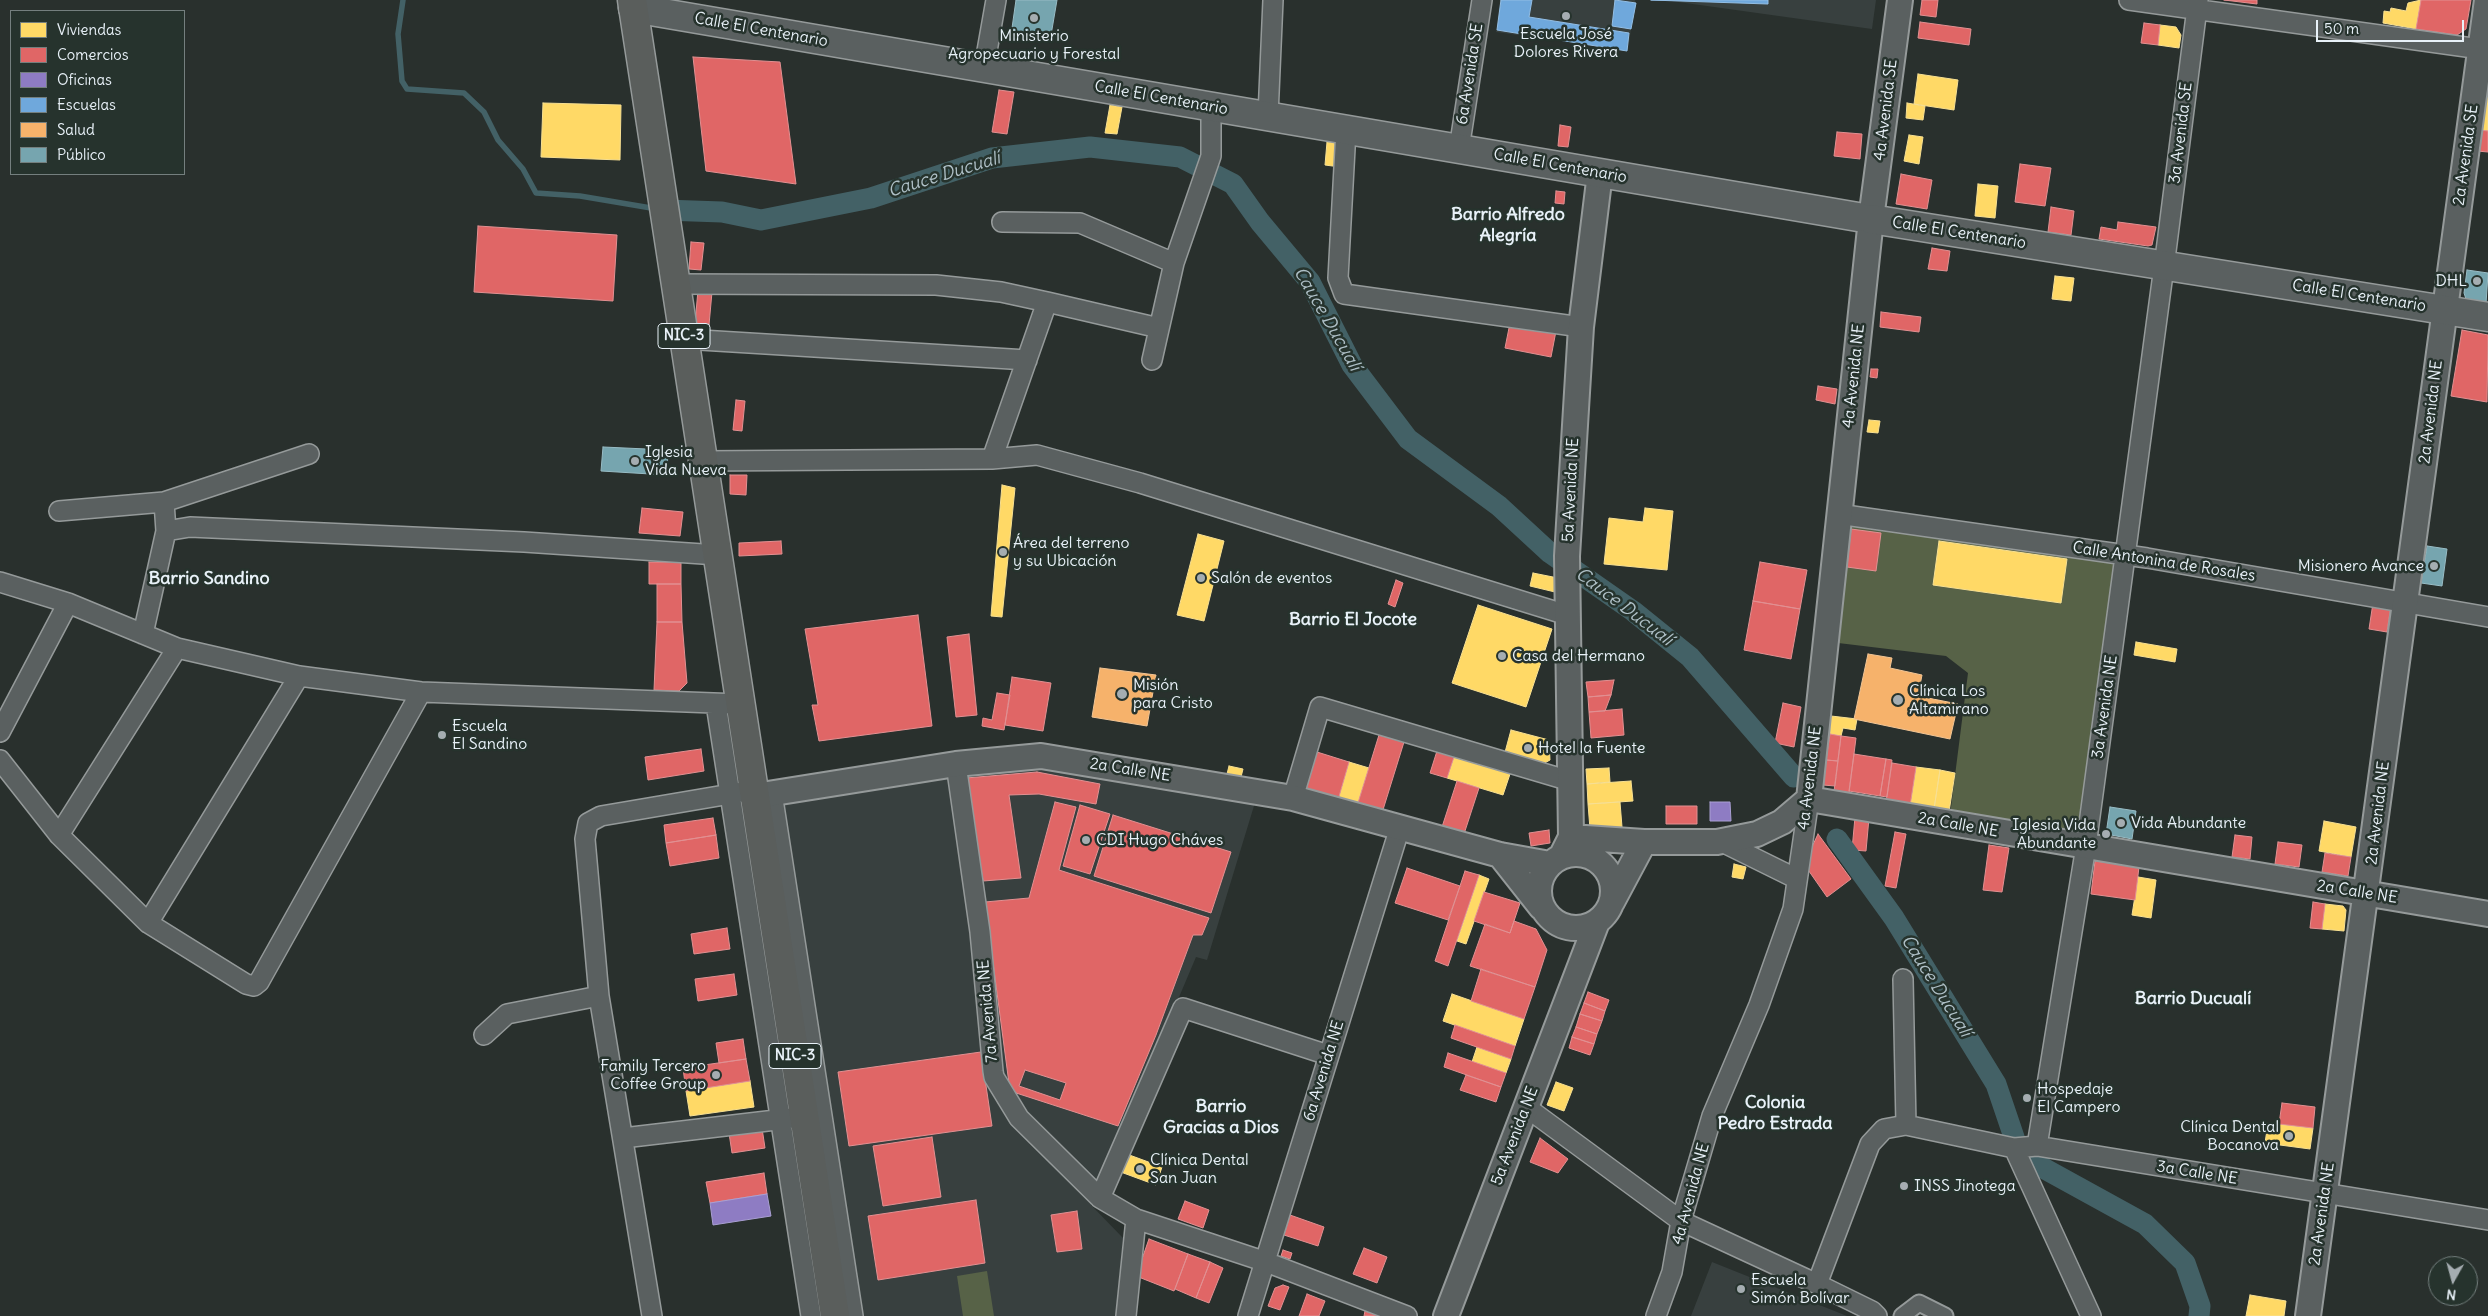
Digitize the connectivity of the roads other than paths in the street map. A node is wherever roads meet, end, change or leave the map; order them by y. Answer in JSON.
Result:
{"nodes":[{"id":1,"x":996,"y":0,"type":"edge"},
{"id":2,"x":1273,"y":0,"type":"edge"},
{"id":3,"x":1482,"y":0,"type":"edge"},
{"id":4,"x":1900,"y":0,"type":"edge"},
{"id":5,"x":2129,"y":0,"type":"edge"},
{"id":6,"x":2487,"y":0,"type":"edge"},
{"id":7,"x":632,"y":4,"type":"edge"},
{"id":8,"x":2197,"y":5,"type":"edge"},
{"id":9,"x":2484,"y":50,"type":"edge"},
{"id":10,"x":984,"y":68,"type":"junction"},
{"id":11,"x":1211,"y":106,"type":"junction"},
{"id":12,"x":1268,"y":116,"type":"junction"},
{"id":13,"x":1346,"y":130,"type":"junction"},
{"id":14,"x":1459,"y":149,"type":"junction"},
{"id":15,"x":1600,"y":173,"type":"junction"},
{"id":16,"x":1865,"y":218,"type":"junction"},
{"id":17,"x":1002,"y":222,"type":"dead end"},
{"id":18,"x":1174,"y":263,"type":"junction"},
{"id":19,"x":2164,"y":266,"type":"junction"},
{"id":20,"x":676,"y":284,"type":"junction"},
{"id":21,"x":1047,"y":302,"type":"junction"},
{"id":22,"x":2444,"y":310,"type":"junction"},
{"id":23,"x":2488,"y":317,"type":"edge"},
{"id":24,"x":1581,"y":327,"type":"junction"},
{"id":25,"x":1159,"y":328,"type":"junction"},
{"id":26,"x":684,"y":338,"type":"junction"},
{"id":27,"x":1026,"y":360,"type":"junction"},
{"id":28,"x":1152,"y":360,"type":"dead end"},
{"id":29,"x":309,"y":454,"type":"dead end"},
{"id":30,"x":992,"y":458,"type":"junction"},
{"id":31,"x":703,"y":461,"type":"junction"},
{"id":32,"x":164,"y":502,"type":"junction"},
{"id":33,"x":59,"y":510,"type":"dead end"},
{"id":34,"x":1838,"y":514,"type":"junction"},
{"id":35,"x":166,"y":531,"type":"junction"},
{"id":36,"x":2126,"y":555,"type":"junction"},
{"id":37,"x":718,"y":556,"type":"junction"},
{"id":38,"x":0,"y":582,"type":"edge"},
{"id":39,"x":2406,"y":602,"type":"junction"},
{"id":40,"x":68,"y":603,"type":"junction"},
{"id":41,"x":1567,"y":615,"type":"junction"},
{"id":42,"x":2488,"y":617,"type":"edge"},
{"id":43,"x":143,"y":634,"type":"junction"},
{"id":44,"x":177,"y":648,"type":"junction"},
{"id":45,"x":299,"y":676,"type":"junction"},
{"id":46,"x":421,"y":692,"type":"junction"},
{"id":47,"x":728,"y":704,"type":"junction"},
{"id":48,"x":0,"y":732,"type":"edge"},
{"id":49,"x":0,"y":760,"type":"edge"},
{"id":50,"x":956,"y":764,"type":"junction"},
{"id":51,"x":1570,"y":780,"type":"junction"},
{"id":52,"x":753,"y":793,"type":"junction"},
{"id":53,"x":1293,"y":798,"type":"junction"},
{"id":54,"x":1809,"y":799,"type":"junction"},
{"id":55,"x":1400,"y":827,"type":"junction"},
{"id":56,"x":59,"y":835,"type":"junction"},
{"id":57,"x":1720,"y":841,"type":"junction"},
{"id":58,"x":1644,"y":842,"type":"junction"},
{"id":59,"x":2086,"y":846,"type":"junction"},
{"id":60,"x":1572,"y":854,"type":"junction"},
{"id":61,"x":1500,"y":855,"type":"junction"},
{"id":62,"x":1797,"y":879,"type":"junction"},
{"id":63,"x":2367,"y":894,"type":"junction"},
{"id":64,"x":1612,"y":902,"type":"junction"},
{"id":65,"x":1543,"y":910,"type":"junction"},
{"id":66,"x":2488,"y":914,"type":"edge"},
{"id":67,"x":1597,"y":922,"type":"junction"},
{"id":68,"x":148,"y":923,"type":"junction"},
{"id":69,"x":1561,"y":926,"type":"junction"},
{"id":70,"x":1583,"y":957,"type":"junction"},
{"id":71,"x":1903,"y":979,"type":"dead end"},
{"id":72,"x":599,"y":996,"type":"junction"},
{"id":73,"x":484,"y":1035,"type":"dead end"},
{"id":74,"x":1328,"y":1055,"type":"junction"},
{"id":75,"x":1526,"y":1107,"type":"junction"},
{"id":76,"x":792,"y":1118,"type":"junction"},
{"id":77,"x":1906,"y":1125,"type":"junction"},
{"id":78,"x":623,"y":1138,"type":"junction"},
{"id":79,"x":2037,"y":1146,"type":"junction"},
{"id":80,"x":2014,"y":1148,"type":"junction"},
{"id":81,"x":2324,"y":1193,"type":"junction"},
{"id":82,"x":1100,"y":1198,"type":"junction"},
{"id":83,"x":1136,"y":1219,"type":"junction"},
{"id":84,"x":2488,"y":1220,"type":"edge"},
{"id":85,"x":1681,"y":1221,"type":"junction"},
{"id":86,"x":1266,"y":1262,"type":"junction"},
{"id":87,"x":1817,"y":1284,"type":"junction"},
{"id":88,"x":652,"y":1316,"type":"edge"},
{"id":89,"x":811,"y":1316,"type":"edge"},
{"id":90,"x":835,"y":1316,"type":"edge"},
{"id":91,"x":853,"y":1316,"type":"edge"},
{"id":92,"x":1126,"y":1316,"type":"edge"},
{"id":93,"x":1248,"y":1316,"type":"edge"},
{"id":94,"x":1407,"y":1316,"type":"edge"},
{"id":95,"x":1446,"y":1316,"type":"edge"},
{"id":96,"x":1656,"y":1316,"type":"edge"},
{"id":97,"x":1877,"y":1316,"type":"edge"},
{"id":98,"x":1902,"y":1316,"type":"edge"},
{"id":99,"x":1945,"y":1316,"type":"edge"},
{"id":100,"x":2090,"y":1316,"type":"edge"},
{"id":101,"x":2308,"y":1316,"type":"edge"}],
"edges":[{"from":1,"to":10,"type":"street"},
{"from":2,"to":12,"type":"street"},
{"from":3,"to":14,"type":"street","name":"6a Avenida SE"},
{"from":4,"to":16,"type":"street","name":"4a Avenida SE"},
{"from":5,"to":8,"type":"street"},
{"from":6,"to":9,"type":"street","name":"2a Avenida SE"},
{"from":7,"to":10,"type":"main road","name":"Calle El Centenario"},
{"from":7,"to":20,"type":"main road","number":"NIC-3"},
{"from":8,"to":9,"type":"street"},
{"from":8,"to":19,"type":"street","name":"3a Avenida SE"},
{"from":9,"to":22,"type":"street","name":"2a Avenida SE"},
{"from":10,"to":11,"type":"main road","name":"Calle El Centenario"},
{"from":11,"to":12,"type":"main road","name":"Calle El Centenario"},
{"from":11,"to":18,"type":"street"},
{"from":12,"to":13,"type":"main road","name":"Calle El Centenario"},
{"from":13,"to":14,"type":"main road","name":"Calle El Centenario"},
{"from":13,"to":24,"type":"street"},
{"from":14,"to":15,"type":"main road","name":"Calle El Centenario"},
{"from":15,"to":16,"type":"main road","name":"Calle El Centenario"},
{"from":15,"to":24,"type":"street","name":"5a Avenida NE"},
{"from":16,"to":19,"type":"main road","name":"Calle El Centenario"},
{"from":16,"to":34,"type":"street","name":"4a Avenida NE"},
{"from":17,"to":18,"type":"street"},
{"from":18,"to":25,"type":"street"},
{"from":19,"to":22,"type":"main road","name":"Calle El Centenario"},
{"from":19,"to":36,"type":"street","name":"3a Avenida NE"},
{"from":20,"to":21,"type":"street"},
{"from":20,"to":26,"type":"main road","number":"NIC-3"},
{"from":21,"to":25,"type":"street"},
{"from":21,"to":27,"type":"street"},
{"from":22,"to":23,"type":"main road","name":"Calle El Centenario"},
{"from":22,"to":39,"type":"street","name":"2a Avenida NE"},
{"from":24,"to":41,"type":"street","name":"5a Avenida NE"},
{"from":25,"to":28,"type":"street"},
{"from":26,"to":27,"type":"street"},
{"from":26,"to":31,"type":"main road","number":"NIC-3"},
{"from":27,"to":30,"type":"street"},
{"from":29,"to":32,"type":"street"},
{"from":30,"to":31,"type":"street"},
{"from":30,"to":41,"type":"street"},
{"from":31,"to":37,"type":"main road","number":"NIC-3"},
{"from":32,"to":33,"type":"street"},
{"from":32,"to":35,"type":"street"},
{"from":34,"to":36,"type":"street","name":"Calle Antonina de Rosales"},
{"from":34,"to":54,"type":"street","name":"4a Avenida NE"},
{"from":35,"to":37,"type":"street"},
{"from":35,"to":43,"type":"street"},
{"from":36,"to":39,"type":"street","name":"Calle Antonina de Rosales"},
{"from":36,"to":59,"type":"street","name":"3a Avenida NE"},
{"from":37,"to":47,"type":"main road","number":"NIC-3"},
{"from":38,"to":40,"type":"street"},
{"from":39,"to":42,"type":"street","name":"Calle Antonina de Rosales"},
{"from":39,"to":63,"type":"street","name":"2a Avenida NE"},
{"from":40,"to":43,"type":"street"},
{"from":40,"to":48,"type":"street"},
{"from":41,"to":51,"type":"street","name":"5a Avenida NE"},
{"from":43,"to":44,"type":"street"},
{"from":44,"to":45,"type":"street"},
{"from":44,"to":56,"type":"street"},
{"from":45,"to":46,"type":"street"},
{"from":45,"to":68,"type":"street"},
{"from":46,"to":47,"type":"street"},
{"from":46,"to":68,"type":"street"},
{"from":47,"to":52,"type":"main road","number":"NIC-3"},
{"from":49,"to":56,"type":"street"},
{"from":50,"to":52,"type":"street","name":"2a Calle NE"},
{"from":50,"to":53,"type":"street","name":"2a Calle NE"},
{"from":50,"to":82,"type":"street","name":"7a Avenida NE"},
{"from":51,"to":53,"type":"street"},
{"from":51,"to":60,"type":"street","name":"5a Avenida NE"},
{"from":52,"to":72,"type":"street"},
{"from":52,"to":76,"type":"main road","number":"NIC-3"},
{"from":52,"to":91,"type":"street"},
{"from":53,"to":55,"type":"street","name":"2a Calle NE"},
{"from":54,"to":57,"type":"street"},
{"from":54,"to":59,"type":"street","name":"2a Calle NE"},
{"from":54,"to":62,"type":"street","name":"4a Avenida NE"},
{"from":55,"to":61,"type":"street","name":"2a Calle NE"},
{"from":55,"to":74,"type":"street","name":"6a Avenida NE"},
{"from":56,"to":68,"type":"street"},
{"from":57,"to":58,"type":"street"},
{"from":57,"to":62,"type":"street"},
{"from":58,"to":60,"type":"street","name":"2a Calle NE"},
{"from":58,"to":60,"type":"street"},
{"from":58,"to":64,"type":"street"},
{"from":59,"to":63,"type":"street","name":"2a Calle NE"},
{"from":59,"to":79,"type":"street","name":"3a Avenida NE"},
{"from":60,"to":61,"type":"street","name":"2a Calle NE"},
{"from":60,"to":64,"type":"street"},
{"from":60,"to":65,"type":"street"},
{"from":61,"to":65,"type":"street"},
{"from":62,"to":85,"type":"street","name":"4a Avenida NE"},
{"from":63,"to":66,"type":"street","name":"2a Calle NE"},
{"from":63,"to":81,"type":"street","name":"2a Avenida NE"},
{"from":64,"to":67,"type":"street"},
{"from":65,"to":69,"type":"street"},
{"from":67,"to":69,"type":"street"},
{"from":67,"to":70,"type":"street","name":"5a Avenida NE"},
{"from":69,"to":70,"type":"street"},
{"from":70,"to":75,"type":"street","name":"5a Avenida NE"},
{"from":71,"to":77,"type":"street"},
{"from":72,"to":73,"type":"street"},
{"from":72,"to":78,"type":"street"},
{"from":74,"to":82,"type":"street"},
{"from":74,"to":86,"type":"street","name":"6a Avenida NE"},
{"from":75,"to":85,"type":"street"},
{"from":75,"to":95,"type":"street","name":"5a Avenida NE"},
{"from":76,"to":78,"type":"street"},
{"from":76,"to":89,"type":"street"},
{"from":76,"to":90,"type":"main road","number":"NIC-3"},
{"from":77,"to":80,"type":"street","name":"3a Calle NE"},
{"from":77,"to":87,"type":"street"},
{"from":78,"to":88,"type":"street"},
{"from":79,"to":80,"type":"street","name":"3a Calle NE"},
{"from":79,"to":81,"type":"street","name":"3a Calle NE"},
{"from":80,"to":100,"type":"street"},
{"from":81,"to":84,"type":"street","name":"3a Calle NE"},
{"from":81,"to":101,"type":"street","name":"2a Avenida NE"},
{"from":82,"to":83,"type":"street","name":"7a Avenida NE"},
{"from":83,"to":86,"type":"street","name":"7a Avenida NE"},
{"from":83,"to":92,"type":"street"},
{"from":85,"to":87,"type":"street"},
{"from":85,"to":96,"type":"street","name":"4a Avenida NE"},
{"from":86,"to":93,"type":"street","name":"6a Avenida NE"},
{"from":86,"to":94,"type":"street","name":"7a Avenida NE"},
{"from":87,"to":97,"type":"street"},
{"from":98,"to":99,"type":"street"}]}
